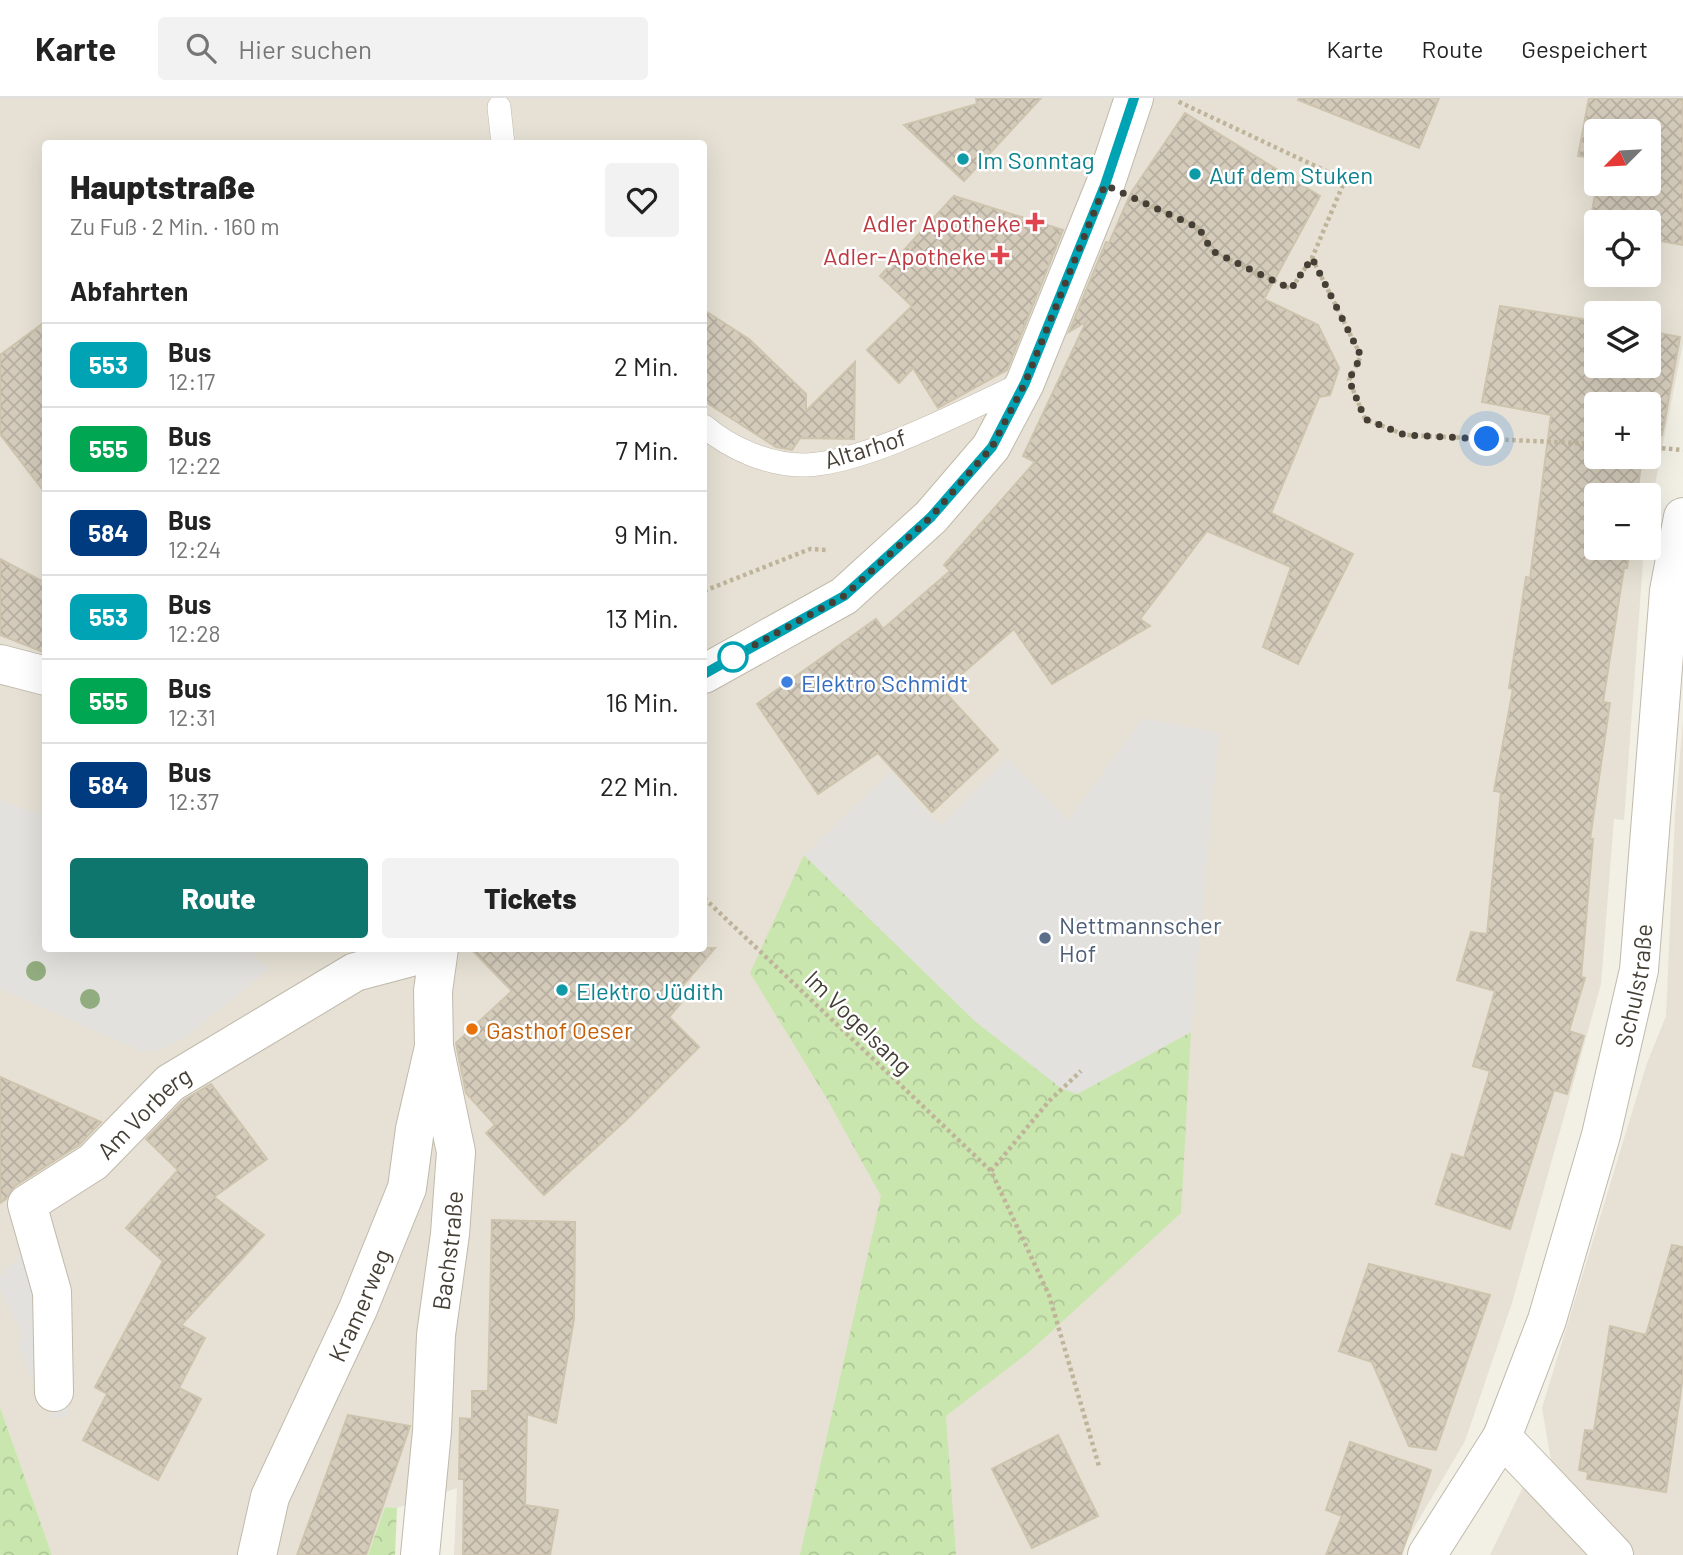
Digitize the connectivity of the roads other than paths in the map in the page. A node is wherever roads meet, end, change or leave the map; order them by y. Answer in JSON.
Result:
{"nodes":[{"id":1,"x":1134,"y":98,"type":"edge"},
{"id":2,"x":499,"y":107,"type":"dead end"},
{"id":3,"x":503,"y":140,"type":"edge"},
{"id":4,"x":1025,"y":383,"type":"junction"},
{"id":5,"x":707,"y":428,"type":"edge"},
{"id":6,"x":1683,"y":517,"type":"edge"},
{"id":7,"x":1676,"y":592,"type":"edge"},
{"id":8,"x":0,"y":664,"type":"edge"},
{"id":9,"x":707,"y":672,"type":"edge"},
{"id":10,"x":42,"y":675,"type":"edge"},
{"id":11,"x":428,"y":952,"type":"edge"},
{"id":12,"x":439,"y":952,"type":"edge"},
{"id":13,"x":433,"y":1047,"type":"junction"},
{"id":14,"x":54,"y":1392,"type":"dead end"},
{"id":15,"x":1502,"y":1437,"type":"junction"},
{"id":16,"x":257,"y":1555,"type":"edge"},
{"id":17,"x":420,"y":1555,"type":"edge"},
{"id":18,"x":1427,"y":1555,"type":"edge"},
{"id":19,"x":1614,"y":1555,"type":"edge"}],
"edges":[{"from":1,"to":4,"type":"street"},
{"from":2,"to":3,"type":"lane"},
{"from":4,"to":5,"type":"lane","name":"Altarhof"},
{"from":4,"to":9,"type":"street"},
{"from":6,"to":7,"type":"street","name":"Schulstraße"},
{"from":7,"to":15,"type":"street","name":"Schulstraße"},
{"from":8,"to":10,"type":"street"},
{"from":11,"to":14,"type":"street","name":"Am Vorberg"},
{"from":12,"to":13,"type":"street","name":"Bachstraße"},
{"from":13,"to":16,"type":"street","name":"Kramerweg"},
{"from":13,"to":17,"type":"street","name":"Bachstraße"},
{"from":15,"to":18,"type":"street","name":"Schulstraße"},
{"from":15,"to":19,"type":"street"}]}
